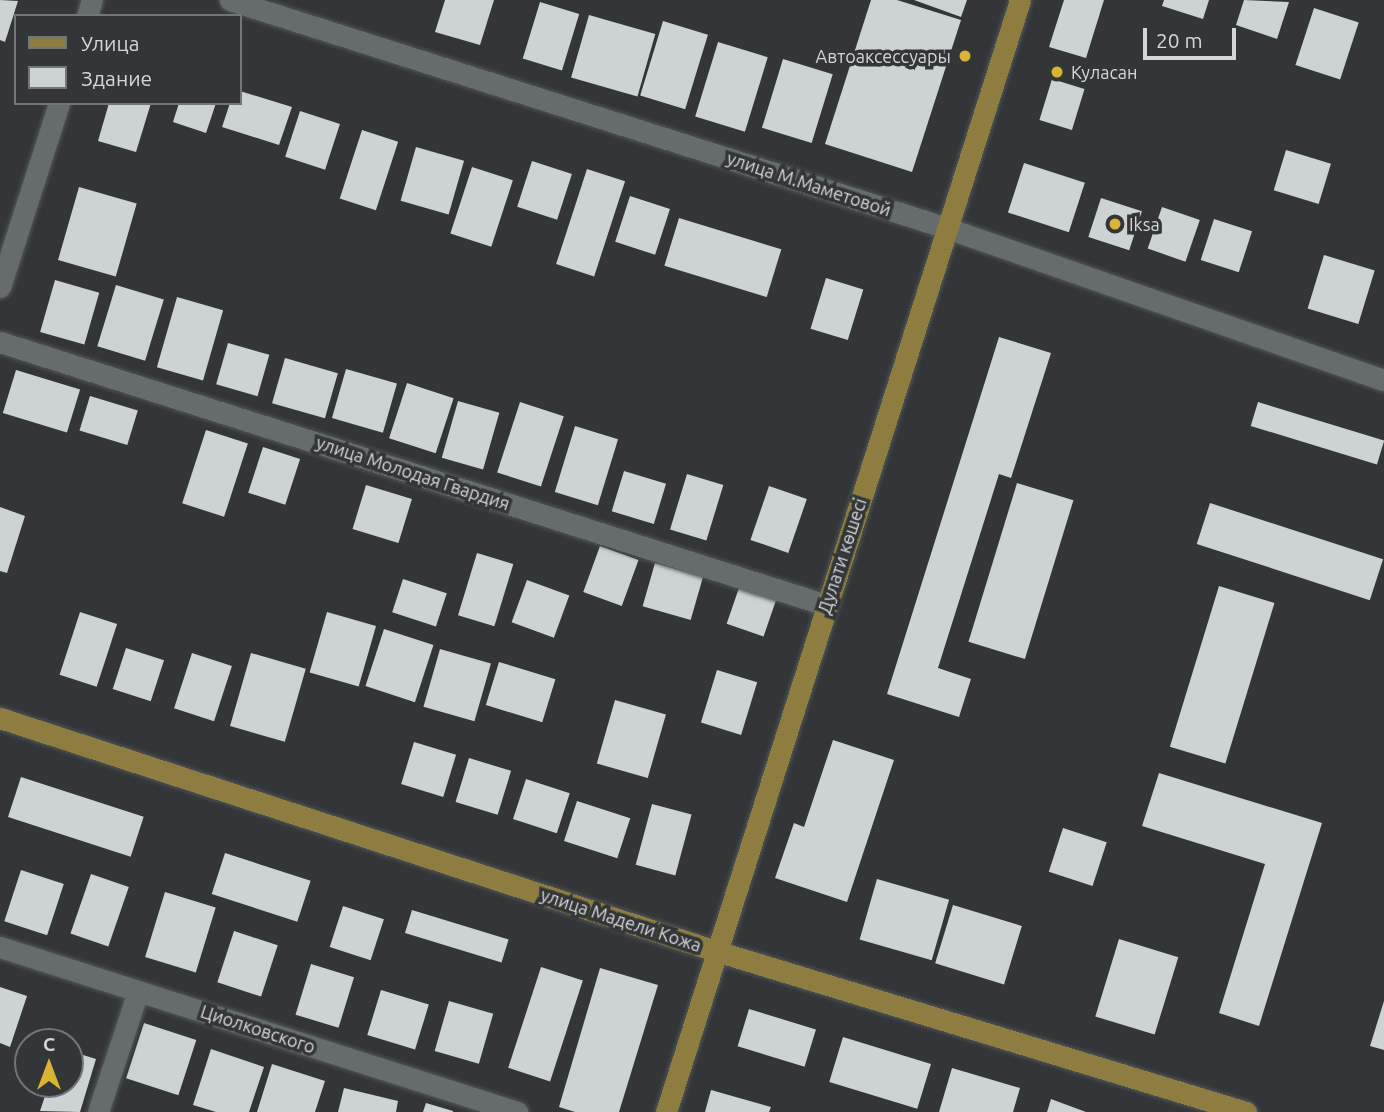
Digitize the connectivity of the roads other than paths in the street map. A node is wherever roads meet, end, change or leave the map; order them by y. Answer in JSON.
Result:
{"nodes":[{"id":1,"x":230,"y":0,"type":"edge"},
{"id":2,"x":1020,"y":0,"type":"edge"},
{"id":3,"x":58,"y":105,"type":"edge"},
{"id":4,"x":947,"y":228,"type":"junction"},
{"id":5,"x":0,"y":287,"type":"edge"},
{"id":6,"x":0,"y":342,"type":"edge"},
{"id":7,"x":1384,"y":380,"type":"edge"},
{"id":8,"x":827,"y":605,"type":"junction"},
{"id":9,"x":0,"y":718,"type":"edge"},
{"id":10,"x":0,"y":947,"type":"edge"},
{"id":11,"x":716,"y":951,"type":"junction"},
{"id":12,"x":138,"y":991,"type":"junction"},
{"id":13,"x":98,"y":1112,"type":"edge"},
{"id":14,"x":517,"y":1112,"type":"edge"},
{"id":15,"x":666,"y":1112,"type":"edge"},
{"id":16,"x":1246,"y":1112,"type":"edge"}],
"edges":[{"from":1,"to":4,"type":"street","name":"улица М.Маметовой"},
{"from":2,"to":4,"type":"main road","name":"Дулати көшесі"},
{"from":3,"to":5,"type":"street"},
{"from":4,"to":7,"type":"street","name":"улица М.Маметовой"},
{"from":4,"to":8,"type":"main road","name":"Дулати көшесі"},
{"from":6,"to":8,"type":"street","name":"улица Молодая Гвардия"},
{"from":8,"to":11,"type":"main road","name":"Дулати көшесі"},
{"from":9,"to":11,"type":"main road","name":"улица Мадели Кожа"},
{"from":10,"to":12,"type":"street","name":"Циолковского"},
{"from":11,"to":15,"type":"main road","name":"Дулати көшесі"},
{"from":11,"to":16,"type":"main road","name":"улица Мадели Кожа"},
{"from":12,"to":13,"type":"street"},
{"from":12,"to":14,"type":"street","name":"Циолковского"}]}
